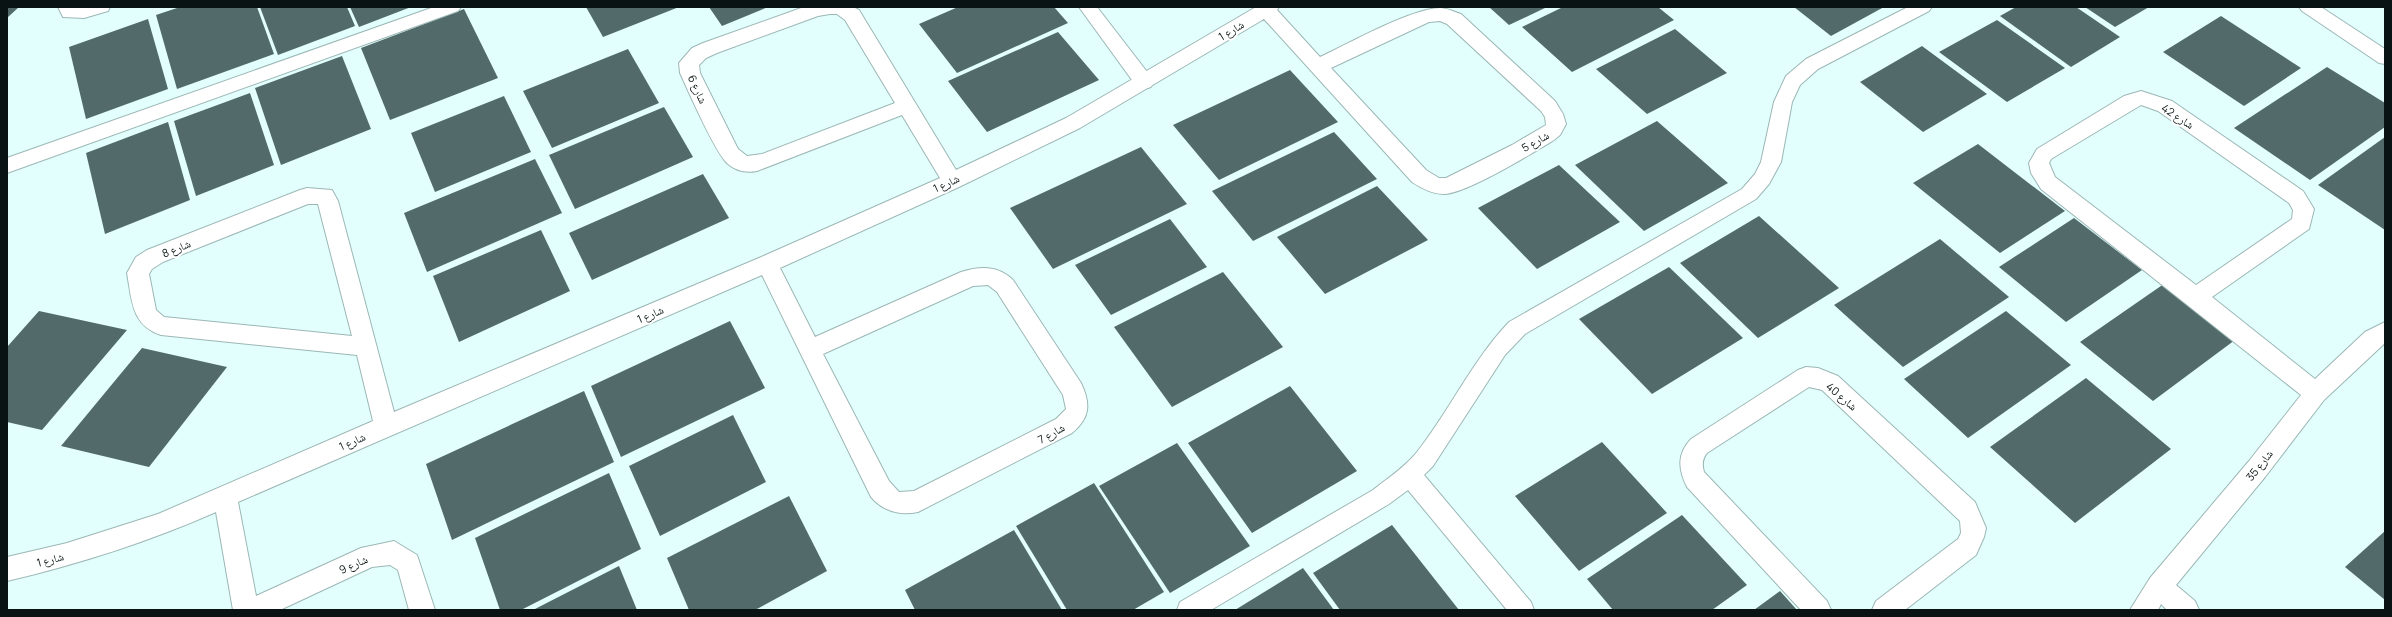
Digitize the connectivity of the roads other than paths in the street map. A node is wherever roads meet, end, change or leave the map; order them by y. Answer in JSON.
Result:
{"nodes":[{"id":1,"x":67,"y":7,"type":"edge"},
{"id":2,"x":101,"y":7,"type":"edge"},
{"id":3,"x":452,"y":7,"type":"edge"},
{"id":4,"x":1923,"y":7,"type":"edge"},
{"id":5,"x":2308,"y":7,"type":"edge"},
{"id":6,"x":1268,"y":8,"type":"edge"},
{"id":7,"x":1096,"y":9,"type":"edge"},
{"id":8,"x":2385,"y":58,"type":"edge"},
{"id":9,"x":1317,"y":66,"type":"junction"},
{"id":10,"x":1144,"y":82,"type":"junction"},
{"id":11,"x":906,"y":106,"type":"junction"},
{"id":12,"x":7,"y":166,"type":"edge"},
{"id":13,"x":952,"y":181,"type":"junction"},
{"id":14,"x":767,"y":264,"type":"junction"},
{"id":15,"x":2196,"y":296,"type":"junction"},
{"id":16,"x":2385,"y":331,"type":"edge"},
{"id":17,"x":366,"y":347,"type":"junction"},
{"id":18,"x":809,"y":350,"type":"junction"},
{"id":19,"x":2316,"y":393,"type":"junction"},
{"id":20,"x":386,"y":426,"type":"junction"},
{"id":21,"x":1410,"y":475,"type":"junction"},
{"id":22,"x":225,"y":497,"type":"junction"},
{"id":23,"x":7,"y":569,"type":"edge"},
{"id":24,"x":2159,"y":586,"type":"junction"},
{"id":25,"x":246,"y":610,"type":"edge"},
{"id":26,"x":253,"y":610,"type":"edge"},
{"id":27,"x":422,"y":610,"type":"edge"},
{"id":28,"x":1189,"y":610,"type":"edge"},
{"id":29,"x":1522,"y":610,"type":"edge"},
{"id":30,"x":1818,"y":610,"type":"edge"},
{"id":31,"x":1885,"y":610,"type":"edge"},
{"id":32,"x":2143,"y":610,"type":"edge"},
{"id":33,"x":2186,"y":610,"type":"edge"}],
"edges":[{"from":1,"to":2,"type":"street"},
{"from":3,"to":12,"type":"lane"},
{"from":4,"to":21,"type":"lane"},
{"from":5,"to":8,"type":"lane"},
{"from":6,"to":9,"type":"street","name":"شارع 5"},
{"from":6,"to":10,"type":"street","name":"شارع 1"},
{"from":7,"to":10,"type":"lane"},
{"from":9,"to":9,"type":"street","name":"شارع 5"},
{"from":10,"to":13,"type":"street","name":"شارع 1"},
{"from":11,"to":11,"type":"street","name":"شارع 6"},
{"from":11,"to":13,"type":"street","name":"شارع 6"},
{"from":13,"to":14,"type":"street","name":"شارع 1"},
{"from":14,"to":18,"type":"street","name":"شارع 7"},
{"from":14,"to":20,"type":"street","name":"شارع 1"},
{"from":15,"to":15,"type":"street","name":"شارع 42"},
{"from":15,"to":19,"type":"street","name":"شارع 42"},
{"from":16,"to":19,"type":"street","name":"شارع 35"},
{"from":17,"to":17,"type":"street","name":"شارع 8"},
{"from":17,"to":20,"type":"street","name":"شارع 8"},
{"from":18,"to":18,"type":"street","name":"شارع 7"},
{"from":19,"to":24,"type":"street","name":"شارع 35"},
{"from":20,"to":22,"type":"street","name":"شارع 1"},
{"from":21,"to":28,"type":"lane"},
{"from":21,"to":29,"type":"lane"},
{"from":22,"to":23,"type":"street","name":"شارع 1"},
{"from":22,"to":25,"type":"street"},
{"from":24,"to":32,"type":"street","name":"شارع 35"},
{"from":24,"to":33,"type":"street"},
{"from":26,"to":27,"type":"street","name":"شارع 9"},
{"from":30,"to":31,"type":"street","name":"شارع 40"}]}
